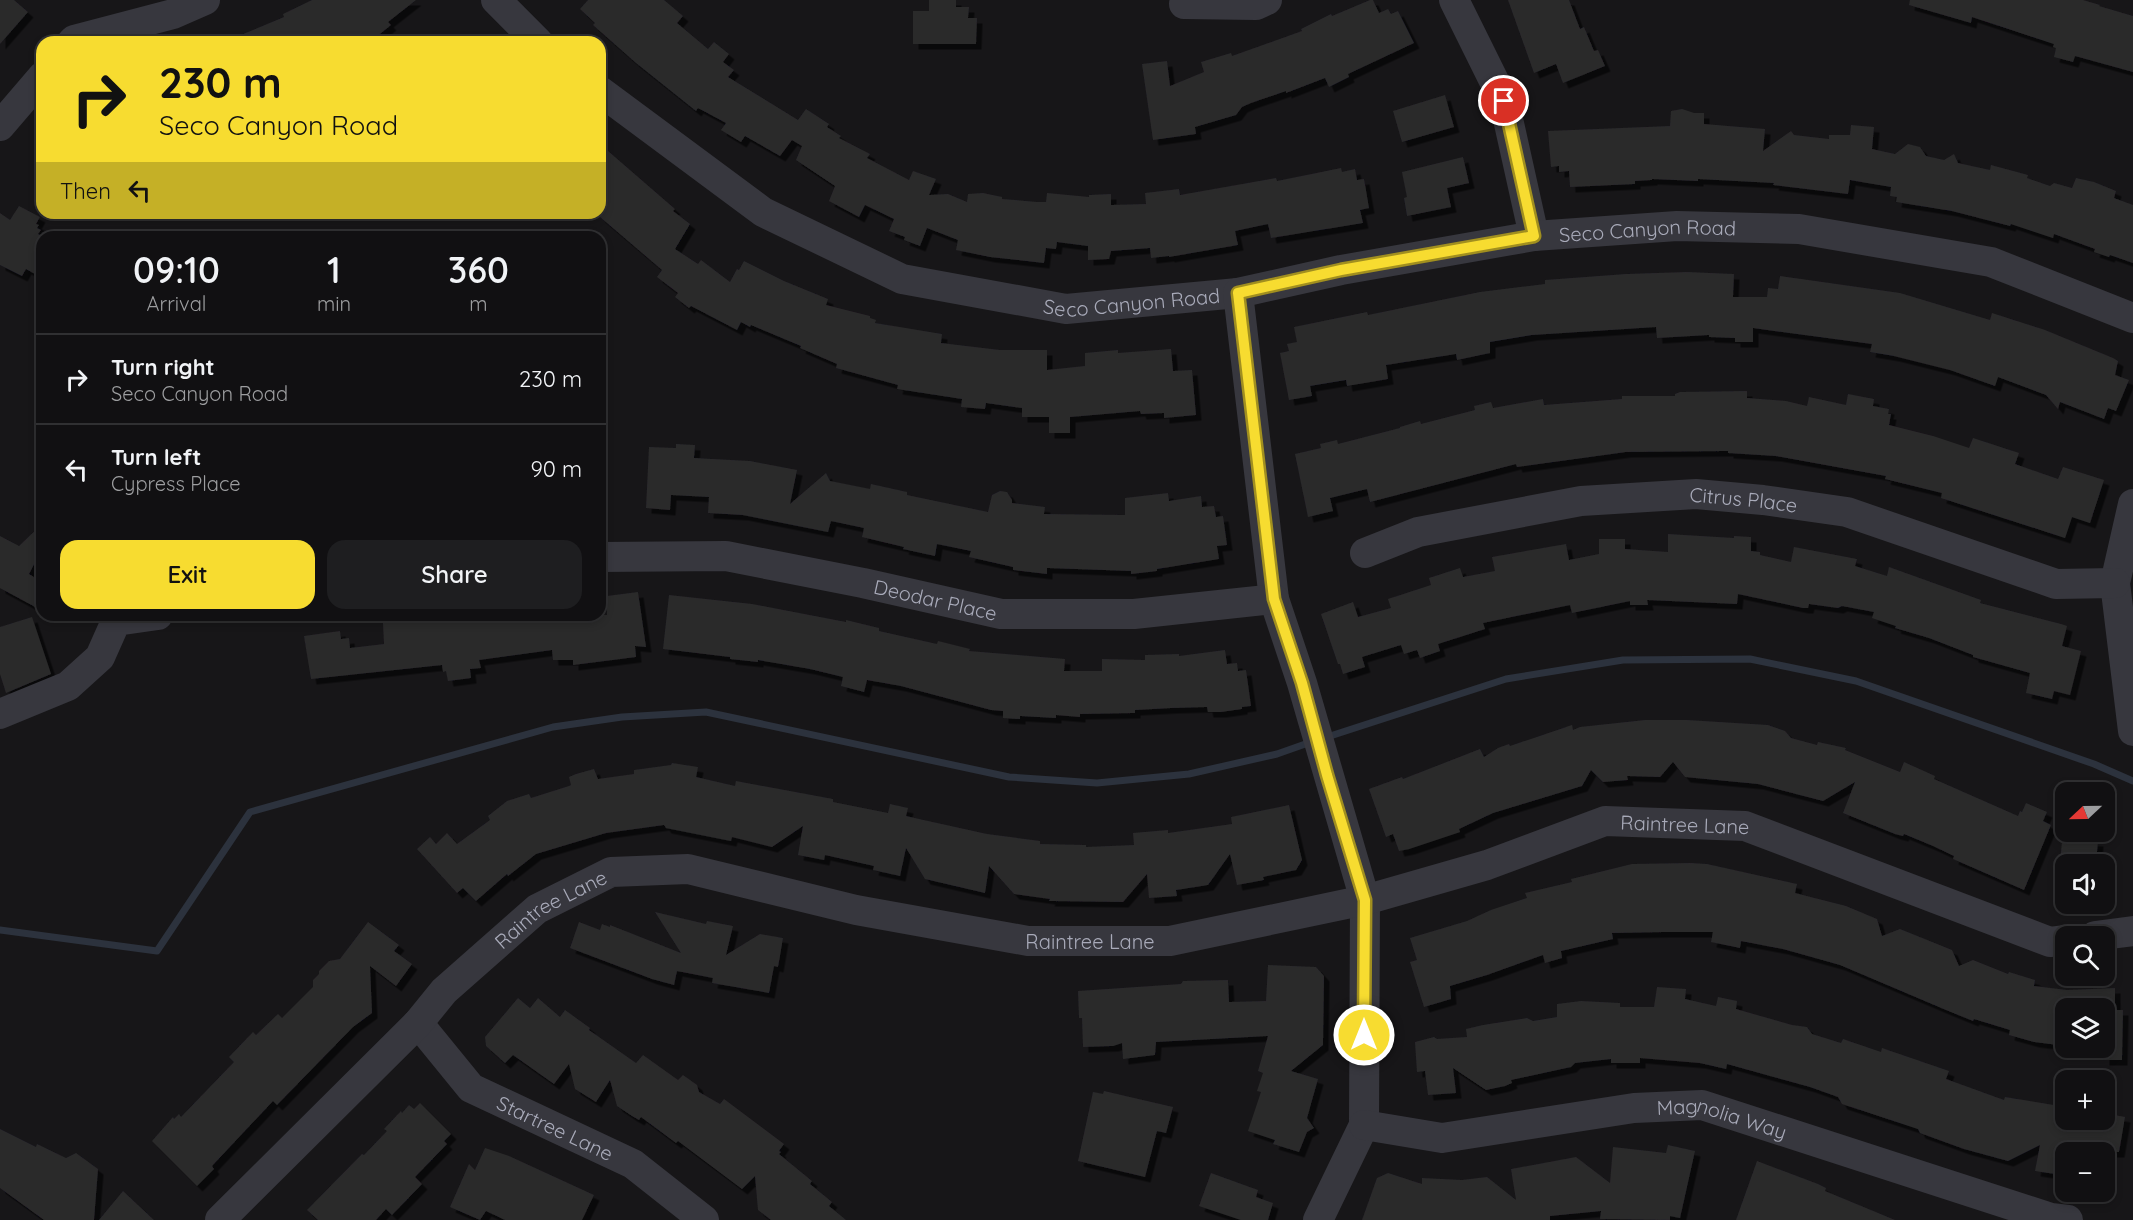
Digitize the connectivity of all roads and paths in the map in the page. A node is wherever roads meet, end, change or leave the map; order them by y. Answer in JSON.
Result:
{"nodes":[{"id":1,"x":205,"y":0,"type":"edge"},
{"id":2,"x":496,"y":0,"type":"edge"},
{"id":3,"x":1267,"y":0,"type":"edge"},
{"id":4,"x":1454,"y":0,"type":"edge"},
{"id":5,"x":1184,"y":4,"type":"dead end"},
{"id":6,"x":89,"y":36,"type":"edge"},
{"id":7,"x":532,"y":36,"type":"edge"},
{"id":8,"x":36,"y":84,"type":"edge"},
{"id":9,"x":606,"y":94,"type":"edge"},
{"id":10,"x":0,"y":126,"type":"edge"},
{"id":11,"x":1534,"y":236,"type":"junction"},
{"id":12,"x":1238,"y":293,"type":"junction"},
{"id":13,"x":2133,"y":318,"type":"edge"},
{"id":14,"x":2133,"y":504,"type":"edge"},
{"id":15,"x":1365,"y":553,"type":"dead end"},
{"id":16,"x":606,"y":557,"type":"edge"},
{"id":17,"x":2115,"y":583,"type":"junction"},
{"id":18,"x":1274,"y":599,"type":"junction"},
{"id":19,"x":116,"y":621,"type":"edge"},
{"id":20,"x":0,"y":714,"type":"edge"},
{"id":21,"x":2133,"y":731,"type":"edge"},
{"id":22,"x":1365,"y":900,"type":"junction"},
{"id":23,"x":2133,"y":931,"type":"edge"},
{"id":24,"x":2115,"y":933,"type":"edge"},
{"id":25,"x":2055,"y":941,"type":"edge"},
{"id":26,"x":418,"y":1023,"type":"junction"},
{"id":27,"x":1364,"y":1125,"type":"junction"},
{"id":28,"x":220,"y":1220,"type":"edge"},
{"id":29,"x":704,"y":1220,"type":"edge"},
{"id":30,"x":1318,"y":1220,"type":"edge"},
{"id":31,"x":2068,"y":1220,"type":"edge"}],
"edges":[{"from":1,"to":6,"type":"street"},
{"from":2,"to":7,"type":"street"},
{"from":3,"to":5,"type":"street"},
{"from":4,"to":11,"type":"street"},
{"from":8,"to":10,"type":"street"},
{"from":9,"to":12,"type":"street","name":"Seco Canyon Road"},
{"from":11,"to":12,"type":"street","name":"Seco Canyon Road"},
{"from":11,"to":13,"type":"street","name":"Seco Canyon Road"},
{"from":12,"to":18,"type":"street"},
{"from":14,"to":17,"type":"street"},
{"from":15,"to":17,"type":"street","name":"Citrus Place"},
{"from":16,"to":18,"type":"street","name":"Deodar Place"},
{"from":17,"to":21,"type":"street"},
{"from":18,"to":22,"type":"street"},
{"from":19,"to":20,"type":"street"},
{"from":22,"to":25,"type":"street","name":"Raintree Lane"},
{"from":22,"to":26,"type":"street","name":"Raintree Lane"},
{"from":22,"to":27,"type":"street"},
{"from":23,"to":24,"type":"street"},
{"from":26,"to":28,"type":"street","name":"Raintree Lane"},
{"from":26,"to":29,"type":"street","name":"Startree Lane"},
{"from":27,"to":30,"type":"street"},
{"from":27,"to":31,"type":"street","name":"Magnolia Way"}]}
